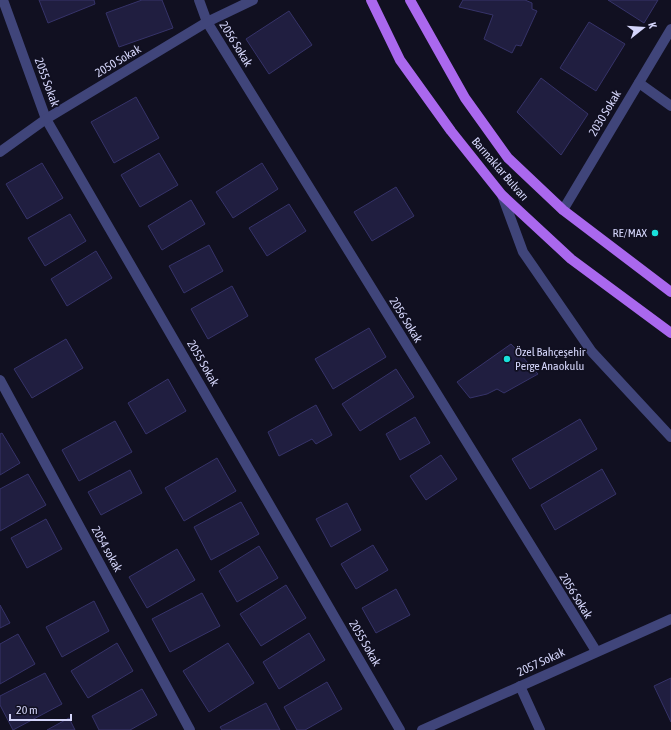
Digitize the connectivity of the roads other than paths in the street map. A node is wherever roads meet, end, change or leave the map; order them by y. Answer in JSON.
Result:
{"nodes":[{"id":1,"x":3,"y":0,"type":"edge"},
{"id":2,"x":199,"y":0,"type":"edge"},
{"id":3,"x":253,"y":0,"type":"edge"},
{"id":4,"x":371,"y":0,"type":"edge"},
{"id":5,"x":410,"y":0,"type":"edge"},
{"id":6,"x":208,"y":22,"type":"junction"},
{"id":7,"x":671,"y":29,"type":"edge"},
{"id":8,"x":638,"y":82,"type":"junction"},
{"id":9,"x":671,"y":106,"type":"edge"},
{"id":10,"x":46,"y":118,"type":"junction"},
{"id":11,"x":0,"y":152,"type":"edge"},
{"id":12,"x":502,"y":195,"type":"junction"},
{"id":13,"x":563,"y":210,"type":"junction"},
{"id":14,"x":671,"y":292,"type":"edge"},
{"id":15,"x":671,"y":333,"type":"edge"},
{"id":16,"x":0,"y":380,"type":"edge"},
{"id":17,"x":671,"y":437,"type":"edge"},
{"id":18,"x":671,"y":619,"type":"edge"},
{"id":19,"x":596,"y":651,"type":"junction"},
{"id":20,"x":520,"y":686,"type":"junction"},
{"id":21,"x":190,"y":730,"type":"edge"},
{"id":22,"x":400,"y":730,"type":"edge"},
{"id":23,"x":422,"y":730,"type":"edge"},
{"id":24,"x":540,"y":730,"type":"edge"}],
"edges":[{"from":1,"to":10,"type":"street","name":"2055 Sokak"},
{"from":2,"to":6,"type":"street","name":"2056 Sokak"},
{"from":3,"to":6,"type":"street","name":"2050 Sokak"},
{"from":4,"to":12,"type":"main road","name":"Barınaklar Bulvarı"},
{"from":5,"to":13,"type":"main road","name":"Barınaklar Bulvarı"},
{"from":6,"to":10,"type":"street","name":"2050 Sokak"},
{"from":6,"to":19,"type":"street","name":"2056 Sokak"},
{"from":7,"to":8,"type":"street","name":"2030 Sokak"},
{"from":8,"to":9,"type":"street"},
{"from":8,"to":13,"type":"street","name":"2030 Sokak"},
{"from":10,"to":11,"type":"street","name":"2050 Sokak"},
{"from":10,"to":22,"type":"street","name":"2055 Sokak"},
{"from":12,"to":15,"type":"main road","name":"Barınaklar Bulvarı"},
{"from":12,"to":17,"type":"street"},
{"from":13,"to":14,"type":"main road","name":"Barınaklar Bulvarı"},
{"from":16,"to":21,"type":"street","name":"2054 sokak"},
{"from":18,"to":19,"type":"street","name":"2057 Sokak"},
{"from":19,"to":20,"type":"street","name":"2057 Sokak"},
{"from":20,"to":23,"type":"street","name":"2057 Sokak"},
{"from":20,"to":24,"type":"street"}]}
